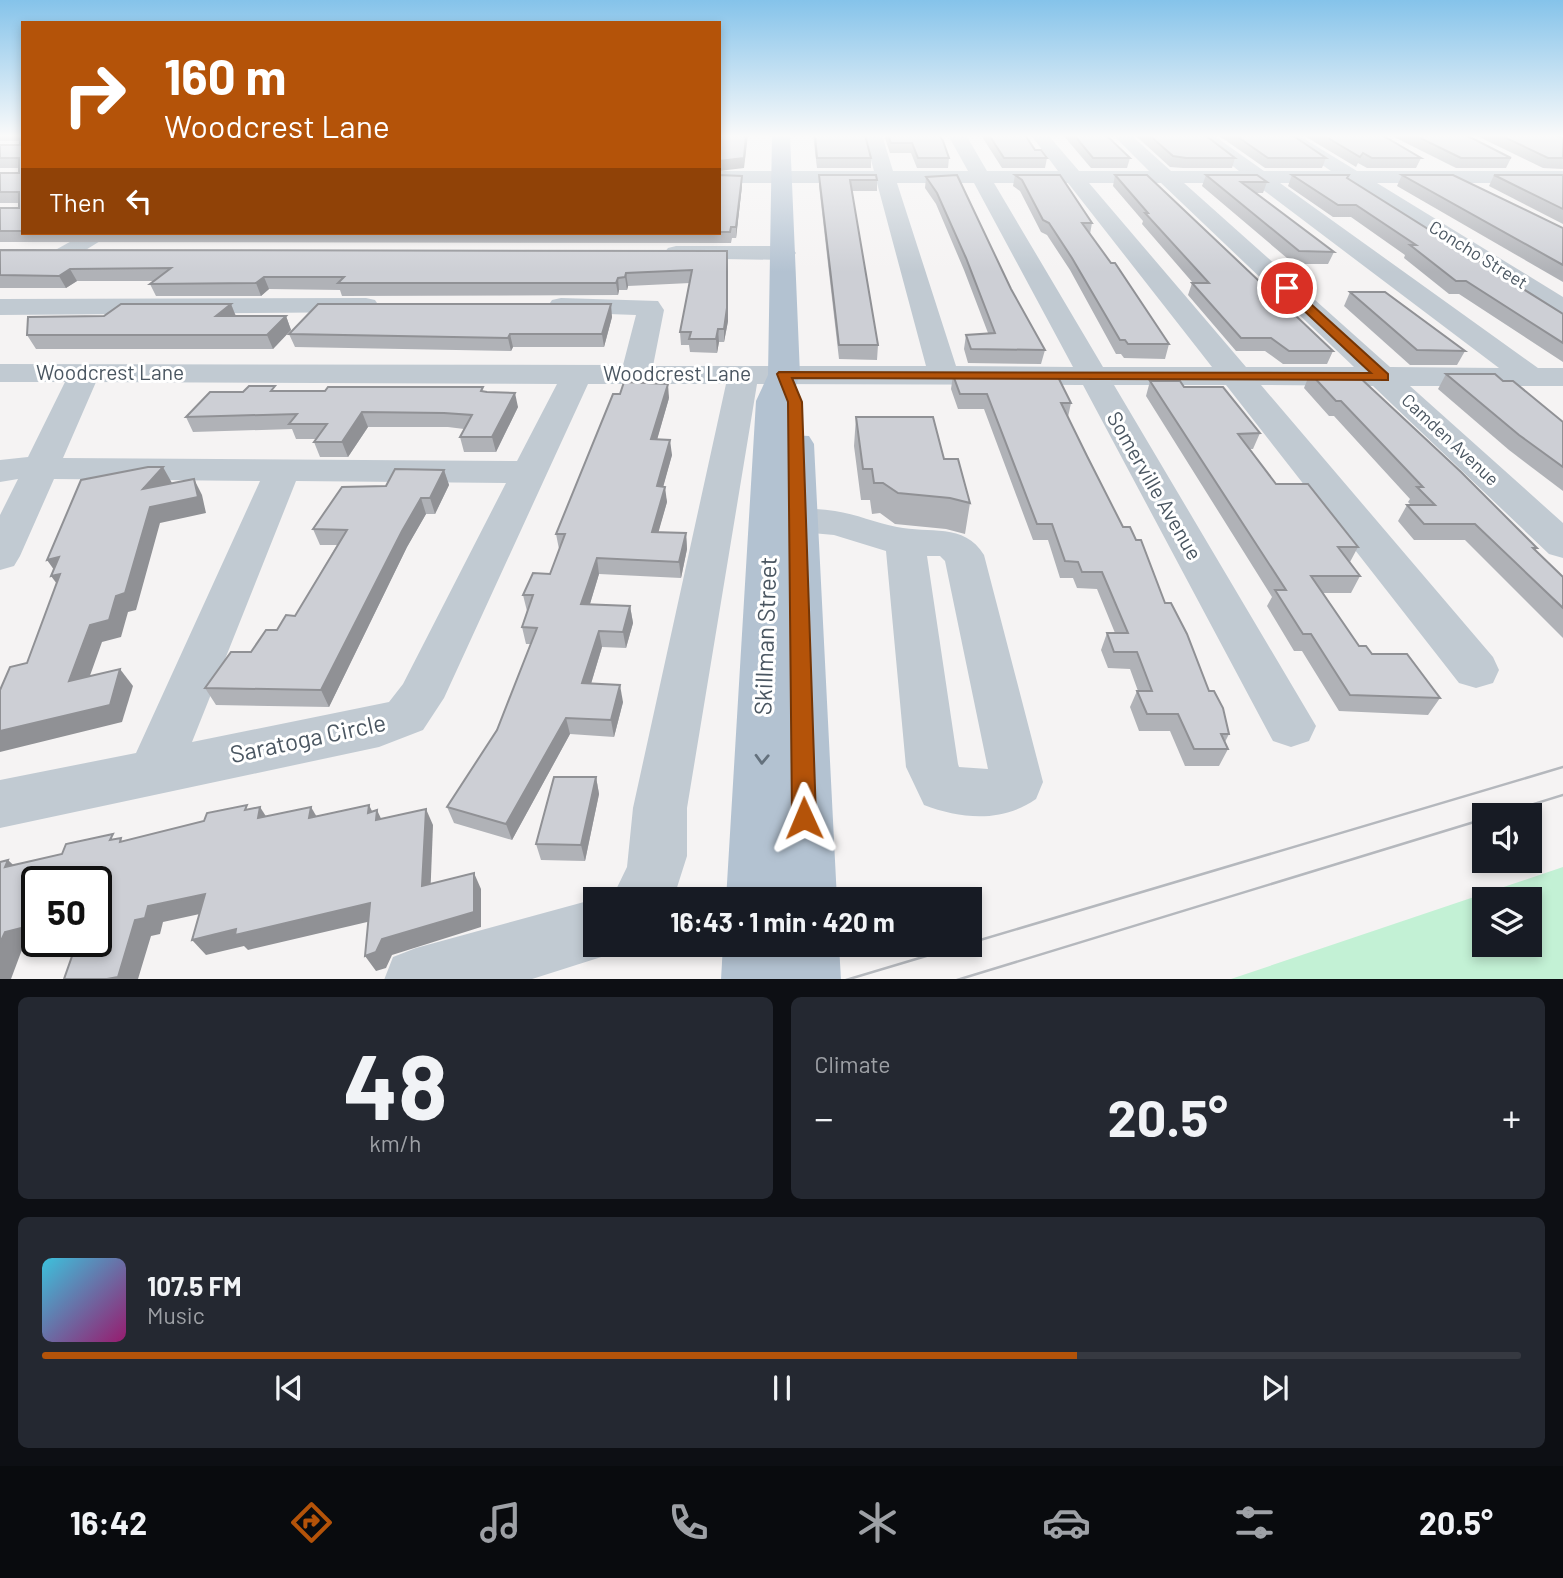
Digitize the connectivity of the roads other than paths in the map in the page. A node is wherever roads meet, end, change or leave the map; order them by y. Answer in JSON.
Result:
{"nodes":[{"id":1,"x":782,"y":181,"type":"edge"},
{"id":2,"x":886,"y":181,"type":"edge"},
{"id":3,"x":983,"y":181,"type":"edge"},
{"id":4,"x":1077,"y":181,"type":"edge"},
{"id":5,"x":1171,"y":181,"type":"edge"},
{"id":6,"x":1265,"y":181,"type":"edge"},
{"id":7,"x":1358,"y":181,"type":"edge"},
{"id":8,"x":1457,"y":181,"type":"edge"},
{"id":9,"x":1495,"y":201,"type":"edge"},
{"id":10,"x":106,"y":243,"type":"edge"},
{"id":11,"x":27,"y":252,"type":"edge"},
{"id":12,"x":68,"y":252,"type":"junction"},
{"id":13,"x":647,"y":253,"type":"edge"},
{"id":14,"x":784,"y":253,"type":"junction"},
{"id":15,"x":0,"y":292,"type":"edge"},
{"id":16,"x":390,"y":306,"type":"edge"},
{"id":17,"x":530,"y":306,"type":"edge"},
{"id":18,"x":0,"y":307,"type":"edge"},
{"id":19,"x":1563,"y":308,"type":"edge"},
{"id":20,"x":0,"y":373,"type":"edge"},
{"id":21,"x":83,"y":374,"type":"junction"},
{"id":22,"x":577,"y":374,"type":"junction"},
{"id":23,"x":636,"y":374,"type":"junction"},
{"id":24,"x":763,"y":374,"type":"junction"},
{"id":25,"x":944,"y":375,"type":"junction"},
{"id":26,"x":1091,"y":375,"type":"junction"},
{"id":27,"x":1236,"y":375,"type":"junction"},
{"id":28,"x":1383,"y":377,"type":"junction"},
{"id":29,"x":1528,"y":377,"type":"junction"},
{"id":30,"x":1563,"y":377,"type":"edge"},
{"id":31,"x":1563,"y":406,"type":"edge"},
{"id":32,"x":39,"y":470,"type":"junction"},
{"id":33,"x":0,"y":471,"type":"edge"},
{"id":34,"x":282,"y":472,"type":"junction"},
{"id":35,"x":531,"y":472,"type":"junction"},
{"id":36,"x":784,"y":519,"type":"junction"},
{"id":37,"x":905,"y":541,"type":"junction"},
{"id":38,"x":1563,"y":545,"type":"edge"},
{"id":39,"x":0,"y":556,"type":"edge"},
{"id":40,"x":1476,"y":670,"type":"dead end"},
{"id":41,"x":1290,"y":726,"type":"dead end"},
{"id":42,"x":155,"y":771,"type":"junction"},
{"id":43,"x":0,"y":804,"type":"edge"},
{"id":44,"x":647,"y":887,"type":"edge"},
{"id":45,"x":758,"y":887,"type":"edge"},
{"id":46,"x":805,"y":887,"type":"edge"},
{"id":47,"x":583,"y":933,"type":"edge"},
{"id":48,"x":755,"y":957,"type":"edge"},
{"id":49,"x":807,"y":957,"type":"edge"},
{"id":50,"x":416,"y":979,"type":"edge"},
{"id":51,"x":754,"y":979,"type":"edge"},
{"id":52,"x":808,"y":979,"type":"edge"}],
"edges":[{"from":1,"to":14,"type":"main road","name":"Skillman Street"},
{"from":2,"to":25,"type":"street"},
{"from":3,"to":26,"type":"street","name":"Somerville Avenue"},
{"from":4,"to":27,"type":"street"},
{"from":5,"to":28,"type":"street","name":"Camden Avenue"},
{"from":6,"to":29,"type":"street"},
{"from":7,"to":19,"type":"street","name":"Concho Street"},
{"from":8,"to":9,"type":"street"},
{"from":10,"to":12,"type":"street"},
{"from":11,"to":12,"type":"street"},
{"from":12,"to":15,"type":"street"},
{"from":13,"to":14,"type":"street"},
{"from":14,"to":24,"type":"main road","name":"Skillman Street"},
{"from":16,"to":18,"type":"street"},
{"from":17,"to":23,"type":"street"},
{"from":20,"to":21,"type":"street","name":"Woodcrest Lane"},
{"from":21,"to":22,"type":"street","name":"Woodcrest Lane"},
{"from":21,"to":32,"type":"street"},
{"from":22,"to":23,"type":"street","name":"Woodcrest Lane"},
{"from":22,"to":35,"type":"street","name":"Saratoga Circle"},
{"from":23,"to":24,"type":"street","name":"Woodcrest Lane"},
{"from":24,"to":25,"type":"street","name":"Woodcrest Lane"},
{"from":24,"to":36,"type":"main road","name":"Skillman Street"},
{"from":24,"to":44,"type":"street"},
{"from":25,"to":26,"type":"street","name":"Woodcrest Lane"},
{"from":26,"to":27,"type":"street","name":"Woodcrest Lane"},
{"from":26,"to":41,"type":"street","name":"Somerville Avenue"},
{"from":27,"to":28,"type":"street","name":"Woodcrest Lane"},
{"from":27,"to":40,"type":"street"},
{"from":28,"to":29,"type":"street","name":"Woodcrest Lane"},
{"from":28,"to":38,"type":"street","name":"Camden Avenue"},
{"from":29,"to":30,"type":"street","name":"Woodcrest Lane"},
{"from":29,"to":31,"type":"street"},
{"from":32,"to":33,"type":"street"},
{"from":32,"to":34,"type":"street"},
{"from":32,"to":39,"type":"street"},
{"from":34,"to":35,"type":"street"},
{"from":34,"to":42,"type":"street"},
{"from":35,"to":42,"type":"street","name":"Saratoga Circle"},
{"from":36,"to":37,"type":"street"},
{"from":36,"to":45,"type":"main road","name":"Skillman Street","one_way":true},
{"from":36,"to":46,"type":"main road","name":"Skillman Street"},
{"from":37,"to":37,"type":"street"},
{"from":42,"to":43,"type":"street","name":"Saratoga Circle"},
{"from":47,"to":50,"type":"street"},
{"from":48,"to":51,"type":"main road"},
{"from":49,"to":52,"type":"main road"}]}
